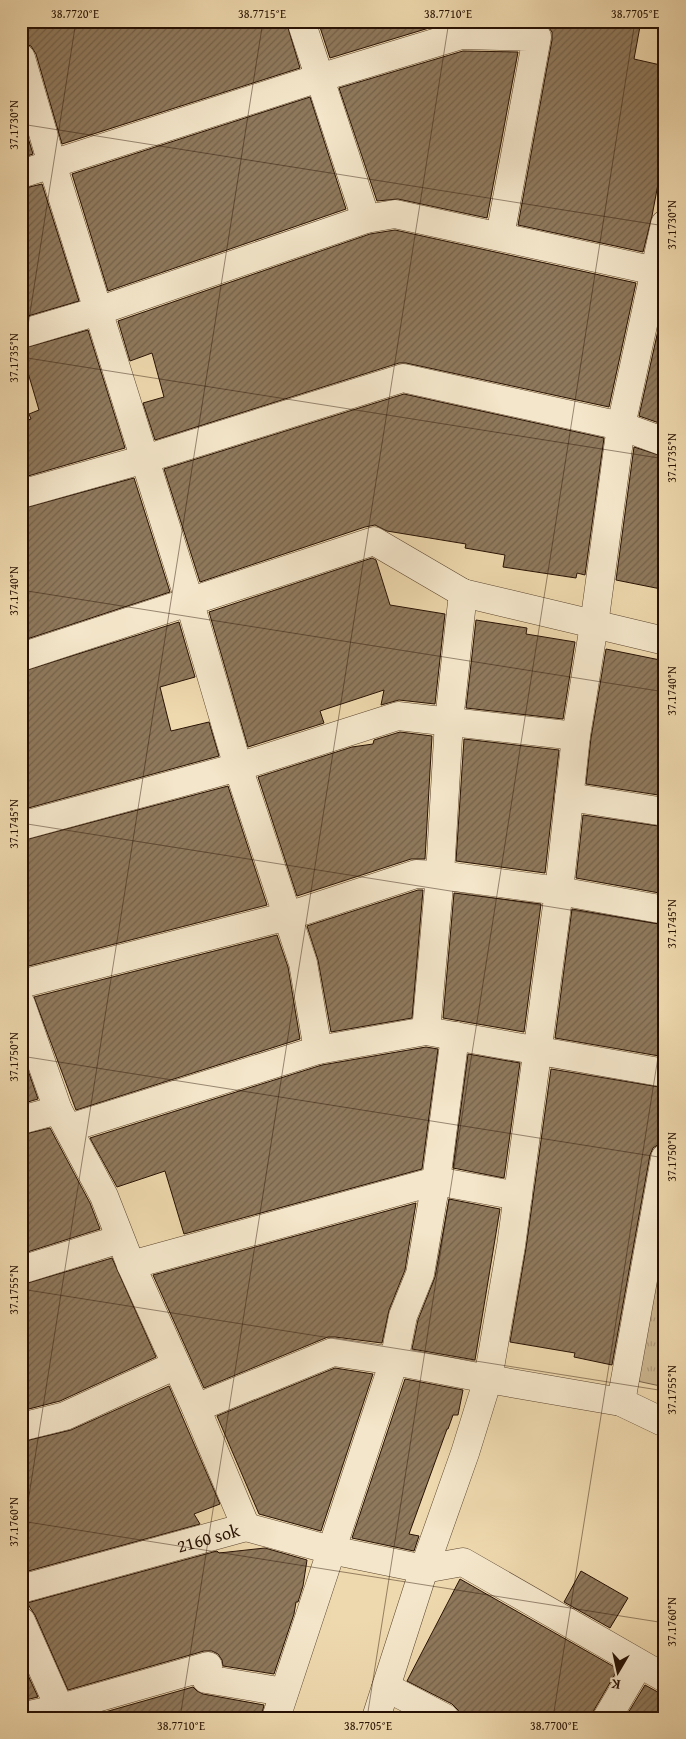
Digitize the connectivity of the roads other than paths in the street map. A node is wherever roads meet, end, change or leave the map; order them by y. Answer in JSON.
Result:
{"nodes":[{"id":1,"x":301,"y":21,"type":"edge"},
{"id":2,"x":21,"y":58,"type":"edge"},
{"id":3,"x":320,"y":78,"type":"junction"},
{"id":4,"x":52,"y":164,"type":"junction"},
{"id":5,"x":21,"y":174,"type":"edge"},
{"id":6,"x":366,"y":219,"type":"junction"},
{"id":7,"x":665,"y":224,"type":"edge"},
{"id":8,"x":500,"y":236,"type":"junction"},
{"id":9,"x":660,"y":272,"type":"edge"},
{"id":10,"x":98,"y":311,"type":"junction"},
{"id":11,"x":21,"y":334,"type":"edge"},
{"id":12,"x":621,"y":426,"type":"junction"},
{"id":13,"x":665,"y":442,"type":"edge"},
{"id":14,"x":146,"y":459,"type":"junction"},
{"id":15,"x":21,"y":494,"type":"edge"},
{"id":16,"x":463,"y":593,"type":"junction"},
{"id":17,"x":189,"y":600,"type":"junction"},
{"id":18,"x":594,"y":625,"type":"junction"},
{"id":19,"x":665,"y":641,"type":"edge"},
{"id":20,"x":21,"y":657,"type":"edge"},
{"id":21,"x":449,"y":721,"type":"junction"},
{"id":22,"x":576,"y":736,"type":"junction"},
{"id":23,"x":238,"y":767,"type":"junction"},
{"id":24,"x":568,"y":797,"type":"junction"},
{"id":25,"x":665,"y":812,"type":"edge"},
{"id":26,"x":21,"y":826,"type":"edge"},
{"id":27,"x":440,"y":875,"type":"junction"},
{"id":28,"x":559,"y":891,"type":"junction"},
{"id":29,"x":665,"y":910,"type":"edge"},
{"id":30,"x":288,"y":916,"type":"junction"},
{"id":31,"x":21,"y":984,"type":"edge"},
{"id":32,"x":21,"y":1004,"type":"edge"},
{"id":33,"x":426,"y":1031,"type":"junction"},
{"id":34,"x":455,"y":1036,"type":"junction"},
{"id":35,"x":318,"y":1050,"type":"junction"},
{"id":36,"x":538,"y":1051,"type":"junction"},
{"id":37,"x":665,"y":1073,"type":"edge"},
{"id":38,"x":64,"y":1119,"type":"junction"},
{"id":39,"x":21,"y":1120,"type":"edge"},
{"id":40,"x":665,"y":1158,"type":"edge"},
{"id":41,"x":436,"y":1181,"type":"junction"},
{"id":42,"x":518,"y":1196,"type":"junction"},
{"id":43,"x":120,"y":1239,"type":"junction"},
{"id":44,"x":131,"y":1266,"type":"junction"},
{"id":45,"x":21,"y":1270,"type":"edge"},
{"id":46,"x":394,"y":1361,"type":"junction"},
{"id":47,"x":176,"y":1365,"type":"junction"},
{"id":48,"x":488,"y":1379,"type":"junction"},
{"id":49,"x":621,"y":1402,"type":"junction"},
{"id":50,"x":196,"y":1408,"type":"junction"},
{"id":51,"x":665,"y":1423,"type":"edge"},
{"id":52,"x":21,"y":1427,"type":"edge"},
{"id":53,"x":246,"y":1527,"type":"junction"},
{"id":54,"x":332,"y":1550,"type":"junction"},
{"id":55,"x":424,"y":1570,"type":"junction"},
{"id":56,"x":21,"y":1590,"type":"edge"},
{"id":57,"x":21,"y":1621,"type":"edge"},
{"id":58,"x":639,"y":1664,"type":"junction"},
{"id":59,"x":665,"y":1678,"type":"edge"},
{"id":60,"x":386,"y":1687,"type":"junction"},
{"id":61,"x":284,"y":1692,"type":"junction"},
{"id":62,"x":62,"y":1713,"type":"edge"},
{"id":63,"x":21,"y":1717,"type":"edge"},
{"id":64,"x":276,"y":1718,"type":"edge"},
{"id":65,"x":376,"y":1718,"type":"edge"},
{"id":66,"x":445,"y":1718,"type":"edge"},
{"id":67,"x":607,"y":1718,"type":"edge"}],
"edges":[{"from":1,"to":3,"type":"street"},
{"from":2,"to":4,"type":"street"},
{"from":3,"to":4,"type":"street"},
{"from":3,"to":6,"type":"street"},
{"from":3,"to":8,"type":"street"},
{"from":4,"to":5,"type":"street"},
{"from":4,"to":10,"type":"street"},
{"from":6,"to":8,"type":"street"},
{"from":6,"to":10,"type":"street"},
{"from":7,"to":9,"type":"street"},
{"from":8,"to":9,"type":"street"},
{"from":9,"to":12,"type":"street"},
{"from":10,"to":11,"type":"street"},
{"from":10,"to":14,"type":"street"},
{"from":12,"to":13,"type":"street"},
{"from":12,"to":14,"type":"street"},
{"from":12,"to":18,"type":"street"},
{"from":14,"to":15,"type":"street"},
{"from":14,"to":17,"type":"street"},
{"from":16,"to":17,"type":"street"},
{"from":16,"to":18,"type":"street"},
{"from":16,"to":21,"type":"street"},
{"from":17,"to":20,"type":"street"},
{"from":17,"to":23,"type":"street"},
{"from":18,"to":19,"type":"street"},
{"from":18,"to":22,"type":"street"},
{"from":21,"to":22,"type":"street"},
{"from":21,"to":23,"type":"street"},
{"from":21,"to":27,"type":"street"},
{"from":22,"to":24,"type":"street"},
{"from":23,"to":26,"type":"street"},
{"from":23,"to":30,"type":"street"},
{"from":24,"to":25,"type":"street"},
{"from":24,"to":28,"type":"street"},
{"from":27,"to":28,"type":"street"},
{"from":27,"to":30,"type":"street"},
{"from":27,"to":33,"type":"street"},
{"from":28,"to":29,"type":"street"},
{"from":28,"to":36,"type":"street"},
{"from":30,"to":31,"type":"street"},
{"from":30,"to":35,"type":"street"},
{"from":32,"to":38,"type":"street"},
{"from":33,"to":34,"type":"street"},
{"from":33,"to":35,"type":"street"},
{"from":34,"to":36,"type":"street"},
{"from":34,"to":41,"type":"street"},
{"from":35,"to":38,"type":"street"},
{"from":36,"to":37,"type":"street"},
{"from":36,"to":42,"type":"street"},
{"from":38,"to":39,"type":"street"},
{"from":38,"to":43,"type":"street"},
{"from":40,"to":49,"type":"street"},
{"from":41,"to":42,"type":"street"},
{"from":41,"to":44,"type":"street"},
{"from":41,"to":46,"type":"street"},
{"from":42,"to":48,"type":"street"},
{"from":43,"to":44,"type":"street"},
{"from":43,"to":45,"type":"street"},
{"from":44,"to":47,"type":"street"},
{"from":46,"to":48,"type":"street"},
{"from":46,"to":50,"type":"street"},
{"from":46,"to":54,"type":"street"},
{"from":47,"to":50,"type":"street"},
{"from":47,"to":52,"type":"street"},
{"from":48,"to":49,"type":"street"},
{"from":48,"to":55,"type":"street"},
{"from":49,"to":51,"type":"street"},
{"from":50,"to":53,"type":"street"},
{"from":53,"to":54,"type":"street","name":"2160 sok"},
{"from":53,"to":56,"type":"street","name":"2160 sok"},
{"from":54,"to":55,"type":"street","name":"2160 sok"},
{"from":54,"to":61,"type":"street"},
{"from":55,"to":58,"type":"street"},
{"from":55,"to":60,"type":"street"},
{"from":57,"to":62,"type":"street"},
{"from":58,"to":59,"type":"street"},
{"from":58,"to":67,"type":"street"},
{"from":60,"to":65,"type":"street"},
{"from":60,"to":66,"type":"street"},
{"from":61,"to":62,"type":"street"},
{"from":61,"to":64,"type":"street"},
{"from":62,"to":63,"type":"street"}]}
